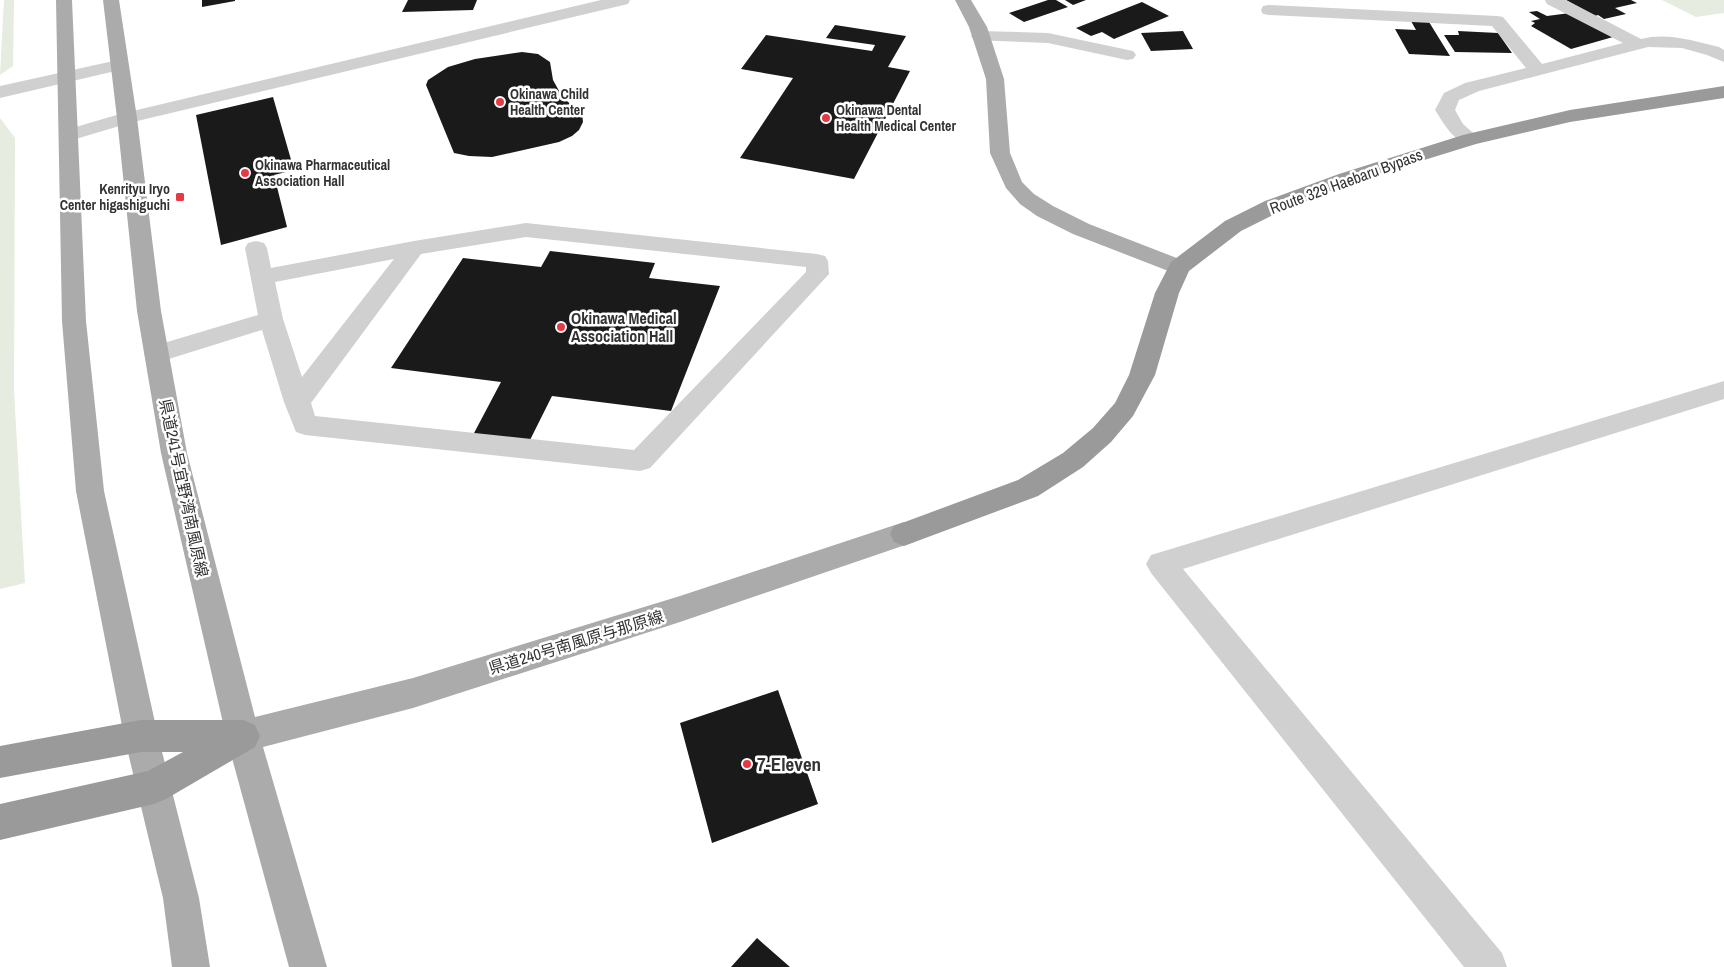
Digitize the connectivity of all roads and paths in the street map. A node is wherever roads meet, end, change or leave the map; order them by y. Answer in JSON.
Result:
{"nodes":[{"id":1,"x":64,"y":0,"type":"edge"},
{"id":2,"x":110,"y":0,"type":"edge"},
{"id":3,"x":622,"y":0,"type":"edge"},
{"id":4,"x":963,"y":0,"type":"edge"},
{"id":5,"x":1553,"y":0,"type":"edge"},
{"id":6,"x":1269,"y":10,"type":"dead end"},
{"id":7,"x":980,"y":36,"type":"junction"},
{"id":8,"x":1638,"y":44,"type":"junction"},
{"id":9,"x":1127,"y":55,"type":"dead end"},
{"id":10,"x":1722,"y":56,"type":"edge"},
{"id":11,"x":118,"y":65,"type":"junction"},
{"id":12,"x":1538,"y":70,"type":"junction"},
{"id":13,"x":65,"y":78,"type":"junction"},
{"id":14,"x":0,"y":92,"type":"edge"},
{"id":15,"x":1724,"y":92,"type":"edge"},
{"id":16,"x":126,"y":118,"type":"junction"},
{"id":17,"x":69,"y":135,"type":"junction"},
{"id":18,"x":1470,"y":139,"type":"junction"},
{"id":19,"x":256,"y":248,"type":"dead end"},
{"id":20,"x":414,"y":248,"type":"junction"},
{"id":21,"x":1179,"y":267,"type":"junction"},
{"id":22,"x":262,"y":277,"type":"junction"},
{"id":23,"x":271,"y":319,"type":"junction"},
{"id":24,"x":156,"y":354,"type":"junction"},
{"id":25,"x":1724,"y":390,"type":"edge"},
{"id":26,"x":297,"y":402,"type":"junction"},
{"id":27,"x":904,"y":534,"type":"joint"},
{"id":28,"x":141,"y":736,"type":"junction"},
{"id":29,"x":243,"y":736,"type":"junction"},
{"id":30,"x":0,"y":762,"type":"edge"},
{"id":31,"x":154,"y":787,"type":"junction"},
{"id":32,"x":0,"y":822,"type":"edge"},
{"id":33,"x":191,"y":967,"type":"edge"},
{"id":34,"x":308,"y":967,"type":"edge"},
{"id":35,"x":1488,"y":967,"type":"edge"}],
"edges":[{"from":1,"to":13,"type":"main road"},
{"from":2,"to":11,"type":"main road","name":"県道241号宜野湾南風原線"},
{"from":3,"to":16,"type":"street"},
{"from":4,"to":7,"type":"main road"},
{"from":5,"to":8,"type":"street"},
{"from":6,"to":12,"type":"street"},
{"from":7,"to":9,"type":"street"},
{"from":7,"to":21,"type":"main road"},
{"from":8,"to":10,"type":"street"},
{"from":8,"to":12,"type":"street"},
{"from":11,"to":13,"type":"street"},
{"from":11,"to":16,"type":"main road","name":"県道241号宜野湾南風原線"},
{"from":12,"to":18,"type":"street"},
{"from":13,"to":14,"type":"street"},
{"from":13,"to":17,"type":"main road"},
{"from":15,"to":18,"type":"highway","name":"Route 329 Haebaru Bypass"},
{"from":16,"to":17,"type":"street"},
{"from":16,"to":24,"type":"main road","name":"県道241号宜野湾南風原線"},
{"from":17,"to":28,"type":"main road"},
{"from":18,"to":21,"type":"highway","name":"Route 329 Haebaru Bypass"},
{"from":19,"to":22,"type":"street"},
{"from":20,"to":22,"type":"street"},
{"from":20,"to":26,"type":"street"},
{"from":20,"to":26,"type":"street"},
{"from":21,"to":27,"type":"highway","name":"Route 329 Haebaru Bypass"},
{"from":22,"to":23,"type":"street"},
{"from":23,"to":24,"type":"street"},
{"from":23,"to":26,"type":"street"},
{"from":24,"to":29,"type":"main road","name":"県道241号宜野湾南風原線"},
{"from":25,"to":35,"type":"street"},
{"from":27,"to":29,"type":"main road","name":"県道240号南風原与那原線"},
{"from":28,"to":29,"type":"highway"},
{"from":28,"to":30,"type":"highway"},
{"from":28,"to":31,"type":"main road"},
{"from":29,"to":31,"type":"highway"},
{"from":29,"to":34,"type":"main road","name":"県道241号宜野湾南風原線"},
{"from":31,"to":32,"type":"highway"},
{"from":31,"to":33,"type":"main road"}]}
